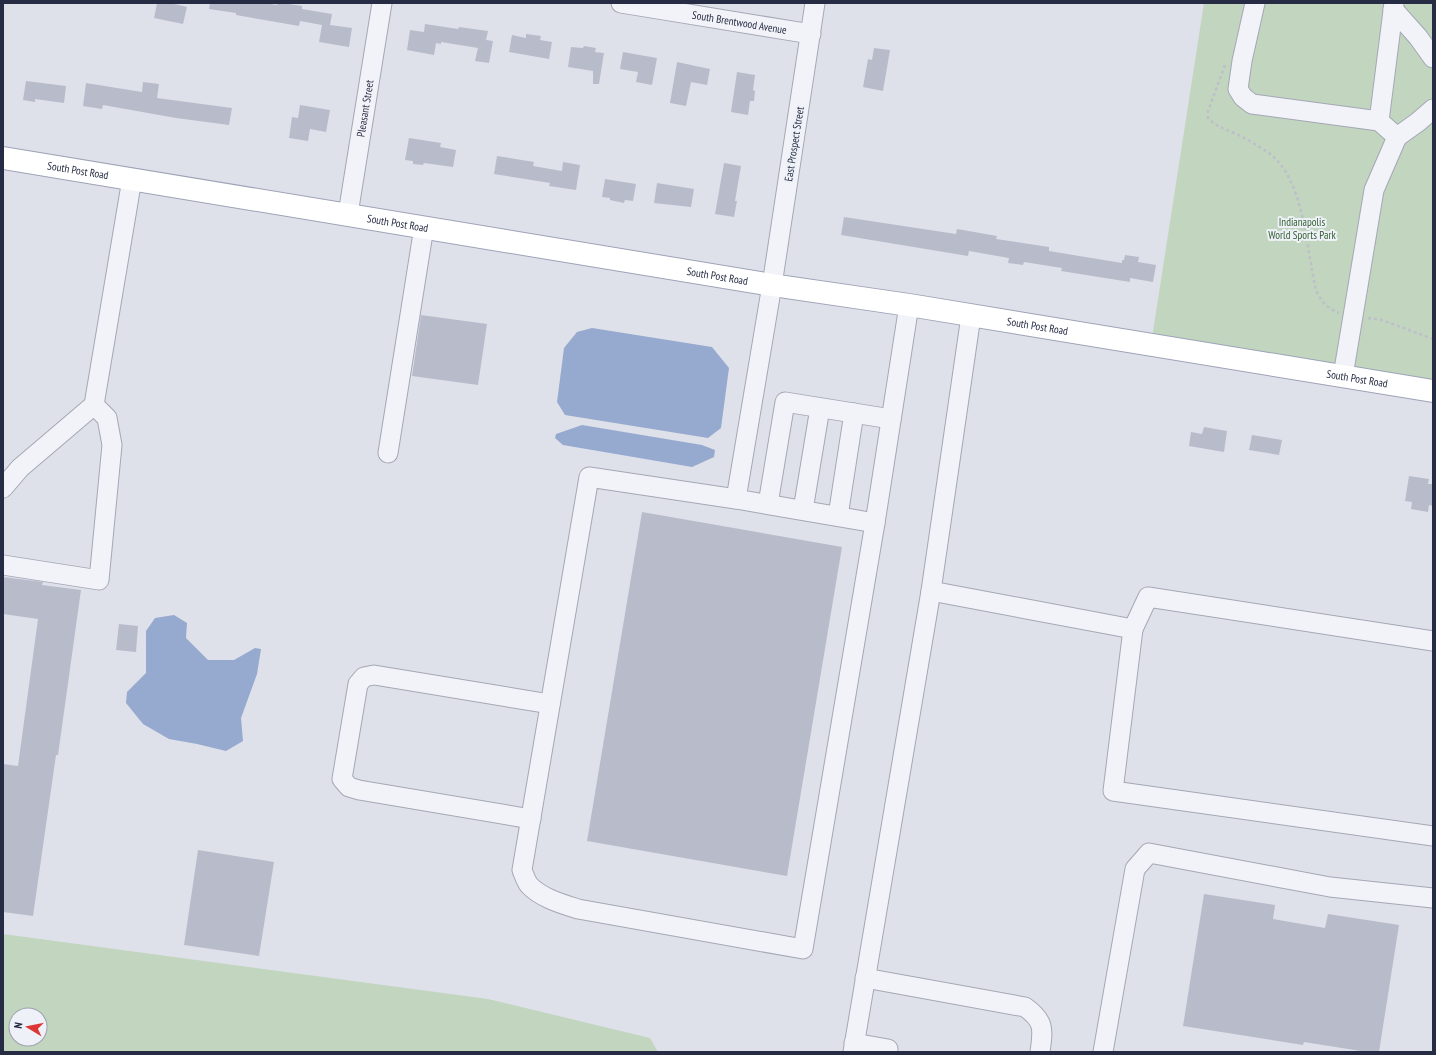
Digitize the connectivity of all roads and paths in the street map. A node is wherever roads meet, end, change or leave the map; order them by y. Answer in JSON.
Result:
{"nodes":[{"id":1,"x":382,"y":3,"type":"edge"},
{"id":2,"x":621,"y":3,"type":"edge"},
{"id":3,"x":815,"y":3,"type":"edge"},
{"id":4,"x":1255,"y":3,"type":"edge"},
{"id":5,"x":1393,"y":6,"type":"edge"},
{"id":6,"x":810,"y":34,"type":"junction"},
{"id":7,"x":1433,"y":58,"type":"edge"},
{"id":8,"x":1225,"y":64,"type":"dead end"},
{"id":9,"x":1433,"y":108,"type":"edge"},
{"id":10,"x":1379,"y":121,"type":"junction"},
{"id":11,"x":1397,"y":137,"type":"junction"},
{"id":12,"x":3,"y":158,"type":"edge"},
{"id":13,"x":132,"y":179,"type":"junction"},
{"id":14,"x":348,"y":214,"type":"junction"},
{"id":15,"x":424,"y":226,"type":"junction"},
{"id":16,"x":772,"y":284,"type":"junction"},
{"id":17,"x":909,"y":306,"type":"junction"},
{"id":18,"x":1343,"y":315,"type":"dead end"},
{"id":19,"x":971,"y":316,"type":"junction"},
{"id":20,"x":1364,"y":318,"type":"dead end"},
{"id":21,"x":1433,"y":339,"type":"edge"},
{"id":22,"x":1343,"y":376,"type":"junction"},
{"id":23,"x":1433,"y":391,"type":"edge"},
{"id":24,"x":94,"y":405,"type":"junction"},
{"id":25,"x":820,"y":408,"type":"junction"},
{"id":26,"x":854,"y":413,"type":"junction"},
{"id":27,"x":891,"y":419,"type":"junction"},
{"id":28,"x":388,"y":453,"type":"dead end"},
{"id":29,"x":3,"y":488,"type":"edge"},
{"id":30,"x":736,"y":499,"type":"junction"},
{"id":31,"x":768,"y":504,"type":"junction"},
{"id":32,"x":803,"y":510,"type":"junction"},
{"id":33,"x":838,"y":516,"type":"junction"},
{"id":34,"x":875,"y":522,"type":"junction"},
{"id":35,"x":3,"y":565,"type":"edge"},
{"id":36,"x":931,"y":592,"type":"junction"},
{"id":37,"x":1133,"y":629,"type":"junction"},
{"id":38,"x":1433,"y":641,"type":"edge"},
{"id":39,"x":550,"y":704,"type":"junction"},
{"id":40,"x":531,"y":819,"type":"junction"},
{"id":41,"x":1433,"y":836,"type":"edge"},
{"id":42,"x":1433,"y":898,"type":"edge"},
{"id":43,"x":865,"y":978,"type":"junction"},
{"id":44,"x":854,"y":1047,"type":"edge"},
{"id":45,"x":888,"y":1049,"type":"dead end"},
{"id":46,"x":1040,"y":1052,"type":"edge"},
{"id":47,"x":1104,"y":1052,"type":"edge"}],
"edges":[{"from":1,"to":14,"type":"street","name":"Pleasant Street"},
{"from":2,"to":6,"type":"street","name":"South Brentwood Avenue"},
{"from":3,"to":6,"type":"street","name":"East Prospect Street"},
{"from":4,"to":10,"type":"street"},
{"from":5,"to":7,"type":"street"},
{"from":5,"to":10,"type":"street"},
{"from":6,"to":16,"type":"street","name":"East Prospect Street"},
{"from":8,"to":18,"type":"path"},
{"from":9,"to":11,"type":"street"},
{"from":10,"to":11,"type":"street"},
{"from":11,"to":22,"type":"street"},
{"from":12,"to":13,"type":"main road","name":"South Post Road"},
{"from":13,"to":14,"type":"main road","name":"South Post Road"},
{"from":13,"to":24,"type":"street"},
{"from":14,"to":15,"type":"main road","name":"South Post Road"},
{"from":15,"to":16,"type":"main road","name":"South Post Road"},
{"from":15,"to":28,"type":"street"},
{"from":16,"to":17,"type":"main road","name":"South Post Road"},
{"from":16,"to":30,"type":"street","name":"East Prospect Street"},
{"from":17,"to":19,"type":"main road","name":"South Post Road"},
{"from":17,"to":27,"type":"street"},
{"from":19,"to":22,"type":"main road","name":"South Post Road"},
{"from":19,"to":36,"type":"street"},
{"from":20,"to":21,"type":"path"},
{"from":22,"to":23,"type":"main road","name":"South Post Road"},
{"from":24,"to":29,"type":"street"},
{"from":24,"to":35,"type":"street"},
{"from":25,"to":26,"type":"street"},
{"from":25,"to":31,"type":"street"},
{"from":25,"to":32,"type":"street"},
{"from":26,"to":27,"type":"street"},
{"from":26,"to":33,"type":"street"},
{"from":27,"to":34,"type":"street"},
{"from":30,"to":31,"type":"street"},
{"from":30,"to":39,"type":"street"},
{"from":31,"to":32,"type":"street"},
{"from":32,"to":33,"type":"street"},
{"from":33,"to":34,"type":"street"},
{"from":34,"to":40,"type":"street"},
{"from":36,"to":37,"type":"street"},
{"from":36,"to":43,"type":"street"},
{"from":37,"to":38,"type":"street"},
{"from":37,"to":41,"type":"street"},
{"from":39,"to":40,"type":"street"},
{"from":39,"to":40,"type":"street"},
{"from":42,"to":47,"type":"street"},
{"from":43,"to":44,"type":"street"},
{"from":43,"to":46,"type":"street"},
{"from":44,"to":45,"type":"street"}]}
